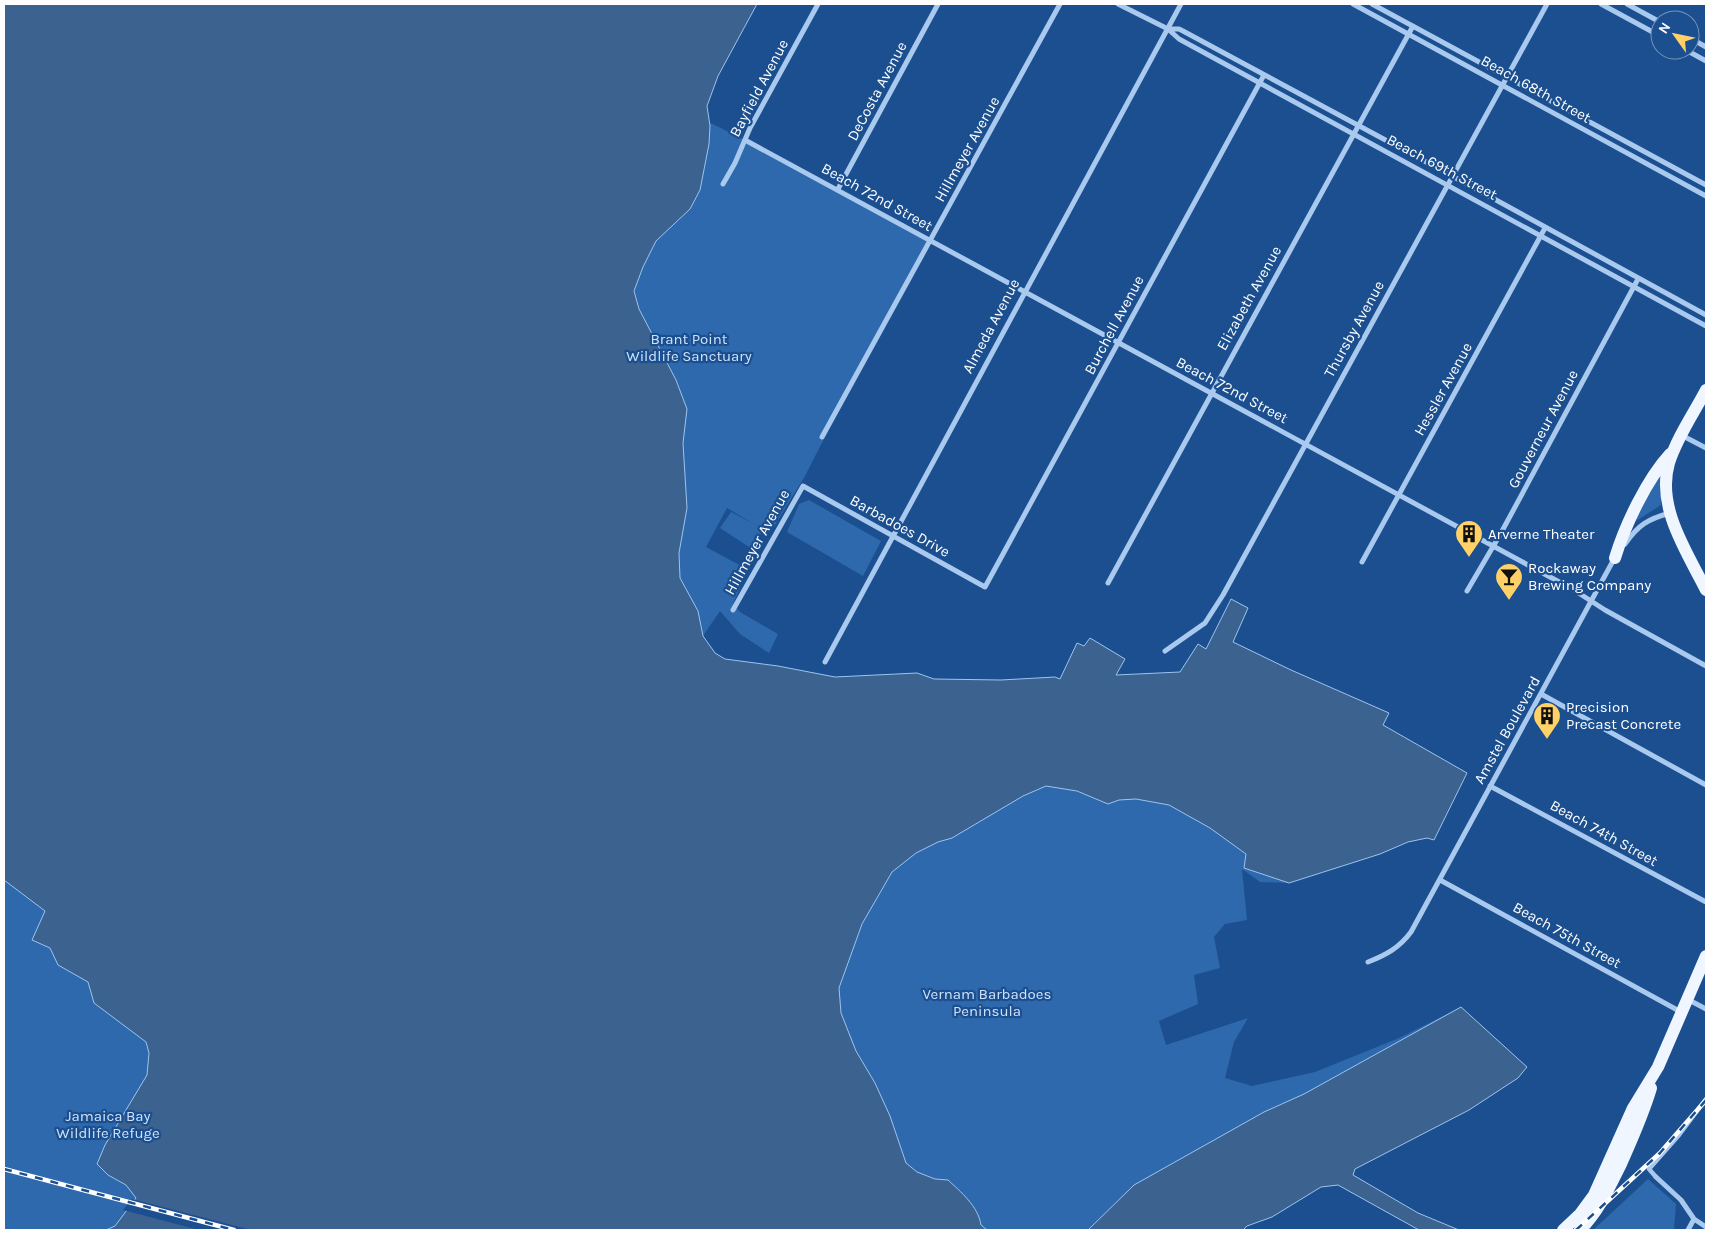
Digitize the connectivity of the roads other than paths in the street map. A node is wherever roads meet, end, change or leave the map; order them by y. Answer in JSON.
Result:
{"nodes":[{"id":1,"x":818,"y":4,"type":"edge"},
{"id":2,"x":938,"y":4,"type":"edge"},
{"id":3,"x":1060,"y":4,"type":"edge"},
{"id":4,"x":1118,"y":4,"type":"edge"},
{"id":5,"x":1181,"y":4,"type":"edge"},
{"id":6,"x":1353,"y":4,"type":"edge"},
{"id":7,"x":1372,"y":4,"type":"edge"},
{"id":8,"x":1547,"y":4,"type":"edge"},
{"id":9,"x":1602,"y":4,"type":"edge"},
{"id":10,"x":1627,"y":4,"type":"edge"},
{"id":11,"x":1650,"y":17,"type":"edge"},
{"id":12,"x":1413,"y":26,"type":"junction"},
{"id":13,"x":1168,"y":29,"type":"junction"},
{"id":14,"x":1650,"y":30,"type":"edge"},
{"id":15,"x":1408,"y":34,"type":"junction"},
{"id":16,"x":1264,"y":75,"type":"junction"},
{"id":17,"x":1506,"y":76,"type":"junction"},
{"id":18,"x":1260,"y":83,"type":"junction"},
{"id":19,"x":1502,"y":84,"type":"junction"},
{"id":20,"x":1358,"y":126,"type":"junction"},
{"id":21,"x":1354,"y":134,"type":"junction"},
{"id":22,"x":745,"y":140,"type":"junction"},
{"id":23,"x":1452,"y":176,"type":"junction"},
{"id":24,"x":723,"y":184,"type":"dead end"},
{"id":25,"x":1447,"y":184,"type":"junction"},
{"id":26,"x":1706,"y":185,"type":"edge"},
{"id":27,"x":838,"y":189,"type":"junction"},
{"id":28,"x":1706,"y":196,"type":"edge"},
{"id":29,"x":1545,"y":228,"type":"junction"},
{"id":30,"x":1541,"y":235,"type":"junction"},
{"id":31,"x":931,"y":241,"type":"junction"},
{"id":32,"x":1638,"y":279,"type":"junction"},
{"id":33,"x":1634,"y":286,"type":"junction"},
{"id":34,"x":1024,"y":291,"type":"junction"},
{"id":35,"x":1706,"y":315,"type":"edge"},
{"id":36,"x":1706,"y":326,"type":"edge"},
{"id":37,"x":1119,"y":343,"type":"junction"},
{"id":38,"x":1706,"y":390,"type":"edge"},
{"id":39,"x":1212,"y":393,"type":"junction"},
{"id":40,"x":1682,"y":435,"type":"junction"},
{"id":41,"x":822,"y":437,"type":"dead end"},
{"id":42,"x":1306,"y":444,"type":"junction"},
{"id":43,"x":1675,"y":448,"type":"junction"},
{"id":44,"x":1706,"y":448,"type":"edge"},
{"id":45,"x":803,"y":486,"type":"joint"},
{"id":46,"x":1399,"y":495,"type":"junction"},
{"id":47,"x":1670,"y":513,"type":"junction"},
{"id":48,"x":892,"y":536,"type":"junction"},
{"id":49,"x":1493,"y":546,"type":"junction"},
{"id":50,"x":1615,"y":558,"type":"junction"},
{"id":51,"x":1362,"y":562,"type":"dead end"},
{"id":52,"x":1108,"y":583,"type":"dead end"},
{"id":53,"x":986,"y":587,"type":"joint"},
{"id":54,"x":1706,"y":590,"type":"edge"},
{"id":55,"x":1467,"y":591,"type":"dead end"},
{"id":56,"x":1591,"y":602,"type":"junction"},
{"id":57,"x":733,"y":610,"type":"dead end"},
{"id":58,"x":1165,"y":651,"type":"dead end"},
{"id":59,"x":825,"y":662,"type":"dead end"},
{"id":60,"x":1706,"y":666,"type":"edge"},
{"id":61,"x":1541,"y":694,"type":"junction"},
{"id":62,"x":1706,"y":785,"type":"edge"},
{"id":63,"x":1490,"y":786,"type":"junction"},
{"id":64,"x":1440,"y":880,"type":"junction"},
{"id":65,"x":1706,"y":902,"type":"edge"},
{"id":66,"x":1706,"y":956,"type":"edge"},
{"id":67,"x":1368,"y":962,"type":"dead end"},
{"id":68,"x":1687,"y":1000,"type":"junction"},
{"id":69,"x":1706,"y":1009,"type":"edge"},
{"id":70,"x":1682,"y":1012,"type":"junction"},
{"id":71,"x":1706,"y":1099,"type":"edge"},
{"id":72,"x":1624,"y":1143,"type":"junction"},
{"id":73,"x":1656,"y":1177,"type":"joint"},
{"id":74,"x":1694,"y":1219,"type":"junction"},
{"id":75,"x":1706,"y":1227,"type":"edge"},
{"id":76,"x":1563,"y":1230,"type":"edge"},
{"id":77,"x":1580,"y":1230,"type":"edge"},
{"id":78,"x":1688,"y":1230,"type":"edge"}],
"edges":[{"from":1,"to":22,"type":"street","name":"Bayfield Avenue"},
{"from":2,"to":27,"type":"street","name":"DeCosta Avenue"},
{"from":3,"to":31,"type":"street","name":"Hillmeyer Avenue"},
{"from":4,"to":13,"type":"street","name":"Beach 69th Street"},
{"from":5,"to":13,"type":"street","name":"Almeda Avenue"},
{"from":6,"to":15,"type":"street","name":"Beach 68th Street"},
{"from":7,"to":12,"type":"street","name":"Beach 68th Street"},
{"from":8,"to":17,"type":"street","name":"Thursby Avenue"},
{"from":9,"to":14,"type":"street"},
{"from":10,"to":11,"type":"street"},
{"from":12,"to":15,"type":"street","name":"Elizabeth Avenue"},
{"from":12,"to":17,"type":"street","name":"Beach 68th Street"},
{"from":13,"to":16,"type":"street","name":"Beach 69th Street"},
{"from":13,"to":18,"type":"street","name":"Beach 69th Street"},
{"from":13,"to":34,"type":"street","name":"Almeda Avenue"},
{"from":15,"to":19,"type":"street","name":"Beach 68th Street"},
{"from":15,"to":20,"type":"street","name":"Elizabeth Avenue"},
{"from":16,"to":18,"type":"street","name":"Burchell Avenue"},
{"from":16,"to":20,"type":"street","name":"Beach 69th Street"},
{"from":17,"to":19,"type":"street","name":"Thursby Avenue"},
{"from":17,"to":26,"type":"street","name":"Beach 68th Street"},
{"from":18,"to":21,"type":"street","name":"Beach 69th Street"},
{"from":18,"to":37,"type":"street","name":"Burchell Avenue"},
{"from":19,"to":23,"type":"street","name":"Thursby Avenue"},
{"from":19,"to":28,"type":"street","name":"Beach 68th Street"},
{"from":20,"to":21,"type":"street","name":"Elizabeth Avenue"},
{"from":20,"to":23,"type":"street","name":"Beach 69th Street"},
{"from":21,"to":25,"type":"street","name":"Beach 69th Street"},
{"from":21,"to":39,"type":"street","name":"Elizabeth Avenue"},
{"from":22,"to":24,"type":"street","name":"Bayfield Avenue"},
{"from":22,"to":27,"type":"street","name":"Beach 72nd Street"},
{"from":23,"to":25,"type":"street","name":"Thursby Avenue"},
{"from":23,"to":29,"type":"street","name":"Beach 69th Street"},
{"from":25,"to":30,"type":"street","name":"Beach 69th Street"},
{"from":25,"to":42,"type":"street","name":"Thursby Avenue"},
{"from":27,"to":31,"type":"street","name":"Beach 72nd Street"},
{"from":29,"to":30,"type":"street","name":"Hessler Avenue"},
{"from":29,"to":32,"type":"street","name":"Beach 69th Street"},
{"from":30,"to":33,"type":"street","name":"Beach 69th Street"},
{"from":30,"to":46,"type":"street","name":"Hessler Avenue"},
{"from":31,"to":34,"type":"street","name":"Beach 72nd Street"},
{"from":31,"to":41,"type":"street","name":"Hillmeyer Avenue"},
{"from":32,"to":33,"type":"street","name":"Gouverneur Avenue"},
{"from":32,"to":35,"type":"street","name":"Beach 69th Street"},
{"from":33,"to":36,"type":"street","name":"Beach 69th Street"},
{"from":33,"to":49,"type":"street","name":"Gouverneur Avenue"},
{"from":34,"to":37,"type":"street","name":"Beach 72nd Street"},
{"from":34,"to":48,"type":"street","name":"Almeda Avenue"},
{"from":37,"to":39,"type":"street","name":"Beach 72nd Street"},
{"from":37,"to":53,"type":"street","name":"Burchell Avenue"},
{"from":38,"to":40,"type":"main road"},
{"from":39,"to":42,"type":"street","name":"Beach 72nd Street"},
{"from":39,"to":52,"type":"street","name":"Elizabeth Avenue"},
{"from":40,"to":43,"type":"main road"},
{"from":40,"to":44,"type":"street"},
{"from":42,"to":46,"type":"street","name":"Beach 72nd Street"},
{"from":42,"to":58,"type":"street","name":"Thursby Avenue"},
{"from":43,"to":47,"type":"main road"},
{"from":43,"to":50,"type":"main road"},
{"from":45,"to":48,"type":"street","name":"Barbadoes Drive"},
{"from":45,"to":57,"type":"street","name":"Hillmeyer Avenue"},
{"from":46,"to":49,"type":"street","name":"Beach 72nd Street"},
{"from":46,"to":51,"type":"street","name":"Hessler Avenue"},
{"from":47,"to":50,"type":"street","name":"Amstel Boulevard"},
{"from":47,"to":54,"type":"main road"},
{"from":48,"to":53,"type":"street","name":"Barbadoes Drive"},
{"from":48,"to":59,"type":"street","name":"Almeda Avenue"},
{"from":49,"to":55,"type":"street","name":"Gouverneur Avenue"},
{"from":49,"to":56,"type":"street","name":"Beach 72nd Street"},
{"from":50,"to":56,"type":"street","name":"Amstel Boulevard"},
{"from":56,"to":60,"type":"street","name":"Beach 72nd Street"},
{"from":56,"to":61,"type":"street","name":"Amstel Boulevard"},
{"from":61,"to":62,"type":"street"},
{"from":61,"to":63,"type":"street","name":"Amstel Boulevard"},
{"from":63,"to":64,"type":"street","name":"Amstel Boulevard"},
{"from":63,"to":65,"type":"street","name":"Beach 74th Street"},
{"from":64,"to":67,"type":"street","name":"Amstel Boulevard"},
{"from":64,"to":70,"type":"street","name":"Beach 75th Street"},
{"from":66,"to":68,"type":"main road"},
{"from":68,"to":69,"type":"street"},
{"from":68,"to":70,"type":"main road"},
{"from":70,"to":72,"type":"main road"},
{"from":71,"to":73,"type":"street"},
{"from":72,"to":76,"type":"main road"},
{"from":72,"to":77,"type":"main road"},
{"from":73,"to":74,"type":"street"},
{"from":74,"to":75,"type":"street"},
{"from":74,"to":78,"type":"street"}]}
